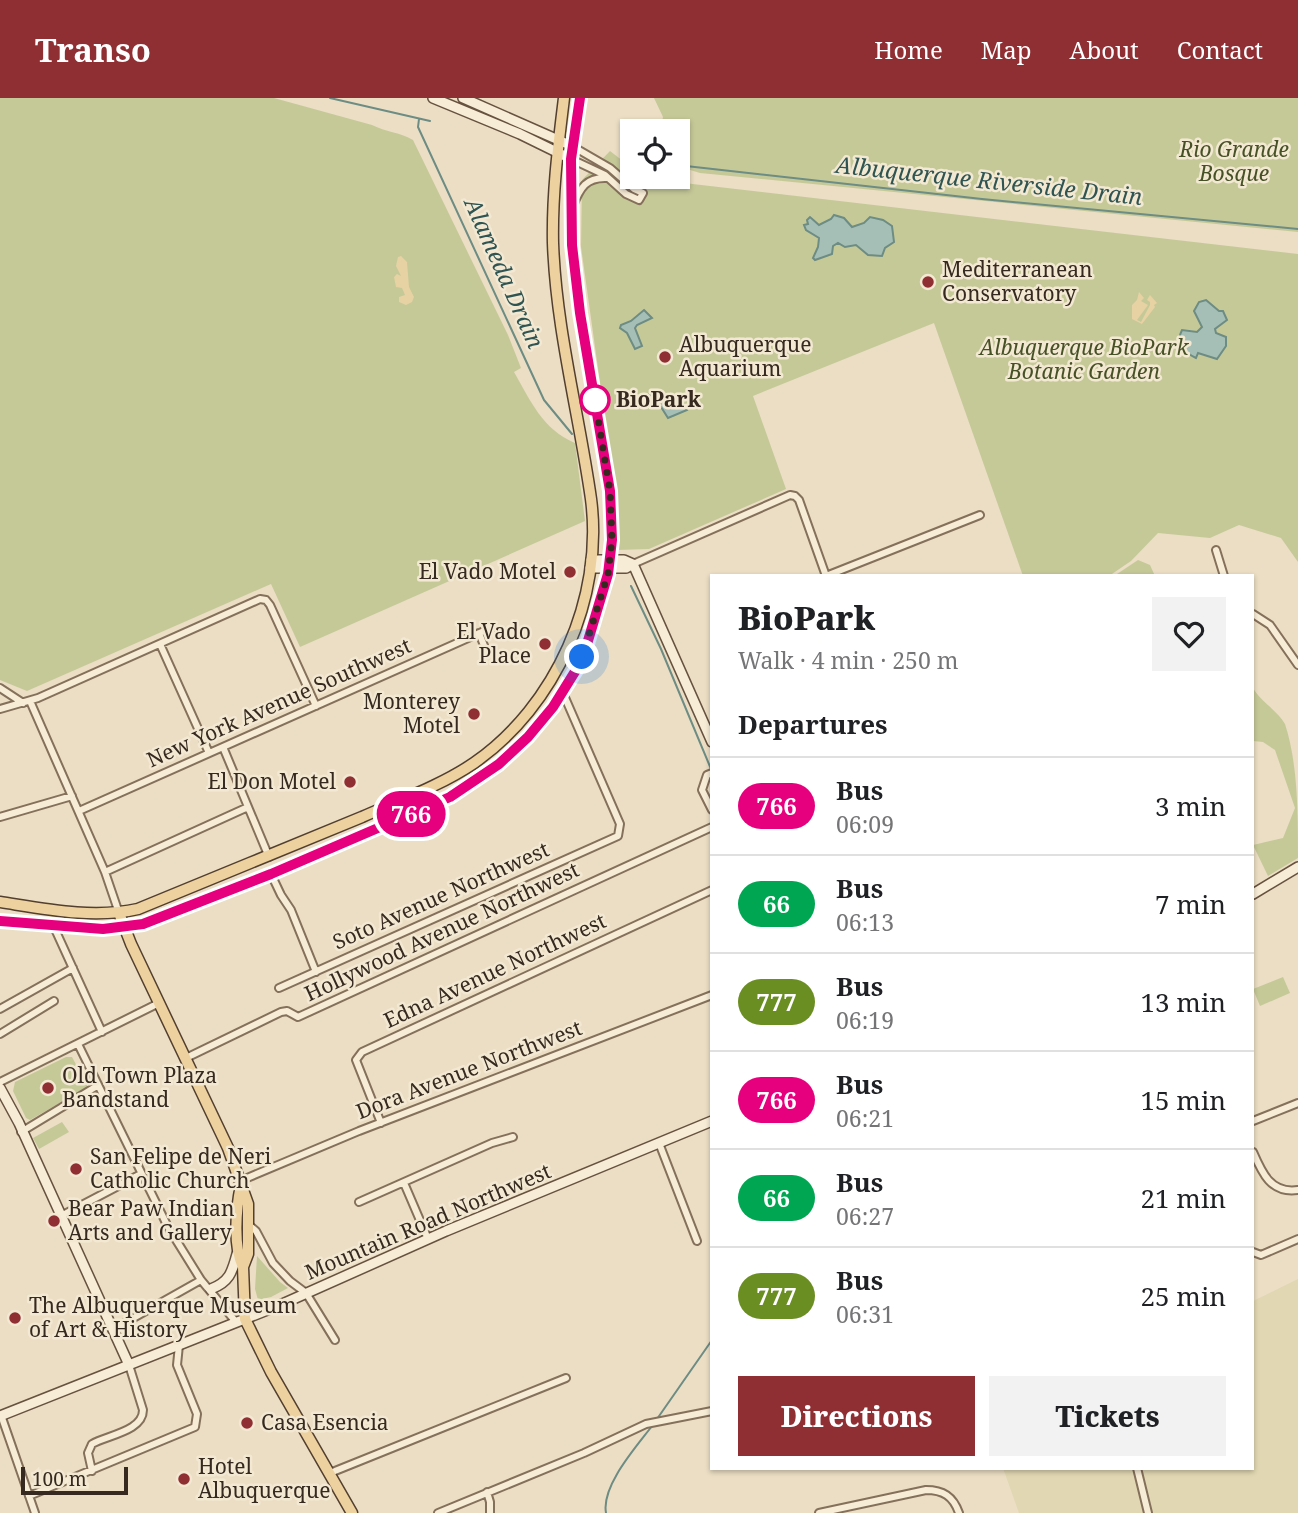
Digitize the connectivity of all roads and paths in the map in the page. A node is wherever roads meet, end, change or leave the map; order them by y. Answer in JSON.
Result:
{"nodes":[{"id":1,"x":433,"y":98,"type":"edge"},
{"id":2,"x":463,"y":98,"type":"edge"},
{"id":3,"x":564,"y":98,"type":"edge"},
{"id":4,"x":580,"y":98,"type":"edge"},
{"id":5,"x":558,"y":139,"type":"junction"},
{"id":6,"x":572,"y":146,"type":"junction"},
{"id":7,"x":556,"y":152,"type":"junction"},
{"id":8,"x":571,"y":159,"type":"junction"},
{"id":9,"x":608,"y":178,"type":"junction"},
{"id":10,"x":571,"y":211,"type":"junction"},
{"id":11,"x":980,"y":515,"type":"dead end"},
{"id":12,"x":1216,"y":550,"type":"dead end"},
{"id":13,"x":590,"y":564,"type":"junction"},
{"id":14,"x":609,"y":564,"type":"junction"},
{"id":15,"x":633,"y":564,"type":"junction"},
{"id":16,"x":825,"y":574,"type":"edge"},
{"id":17,"x":831,"y":574,"type":"edge"},
{"id":18,"x":1223,"y":574,"type":"edge"},
{"id":19,"x":1254,"y":615,"type":"edge"},
{"id":20,"x":493,"y":627,"type":"dead end"},
{"id":21,"x":479,"y":633,"type":"junction"},
{"id":22,"x":160,"y":644,"type":"junction"},
{"id":23,"x":485,"y":648,"type":"dead end"},
{"id":24,"x":1298,"y":666,"type":"edge"},
{"id":25,"x":0,"y":688,"type":"edge"},
{"id":26,"x":563,"y":693,"type":"junction"},
{"id":27,"x":0,"y":700,"type":"edge"},
{"id":28,"x":27,"y":702,"type":"junction"},
{"id":29,"x":316,"y":706,"type":"junction"},
{"id":30,"x":1,"y":709,"type":"edge"},
{"id":31,"x":710,"y":737,"type":"edge"},
{"id":32,"x":223,"y":747,"type":"junction"},
{"id":33,"x":209,"y":753,"type":"junction"},
{"id":34,"x":710,"y":774,"type":"edge"},
{"id":35,"x":72,"y":796,"type":"junction"},
{"id":36,"x":710,"y":806,"type":"edge"},
{"id":37,"x":248,"y":807,"type":"junction"},
{"id":38,"x":79,"y":811,"type":"junction"},
{"id":39,"x":0,"y":817,"type":"edge"},
{"id":40,"x":710,"y":828,"type":"edge"},
{"id":41,"x":269,"y":856,"type":"junction"},
{"id":42,"x":1298,"y":867,"type":"edge"},
{"id":43,"x":105,"y":872,"type":"junction"},
{"id":44,"x":271,"y":874,"type":"junction"},
{"id":45,"x":710,"y":891,"type":"edge"},
{"id":46,"x":1254,"y":893,"type":"edge"},
{"id":47,"x":0,"y":902,"type":"edge"},
{"id":48,"x":119,"y":913,"type":"junction"},
{"id":49,"x":0,"y":921,"type":"edge"},
{"id":50,"x":54,"y":927,"type":"junction"},
{"id":51,"x":124,"y":928,"type":"junction"},
{"id":52,"x":72,"y":968,"type":"junction"},
{"id":53,"x":316,"y":972,"type":"junction"},
{"id":54,"x":279,"y":988,"type":"dead end"},
{"id":55,"x":710,"y":996,"type":"edge"},
{"id":56,"x":54,"y":1001,"type":"dead end"},
{"id":57,"x":159,"y":1003,"type":"junction"},
{"id":58,"x":0,"y":1009,"type":"edge"},
{"id":59,"x":102,"y":1032,"type":"junction"},
{"id":60,"x":0,"y":1034,"type":"edge"},
{"id":61,"x":78,"y":1044,"type":"junction"},
{"id":62,"x":186,"y":1058,"type":"junction"},
{"id":63,"x":0,"y":1082,"type":"edge"},
{"id":64,"x":97,"y":1087,"type":"junction"},
{"id":65,"x":0,"y":1088,"type":"edge"},
{"id":66,"x":1298,"y":1103,"type":"edge"},
{"id":67,"x":1254,"y":1121,"type":"edge"},
{"id":68,"x":710,"y":1122,"type":"edge"},
{"id":69,"x":381,"y":1123,"type":"junction"},
{"id":70,"x":21,"y":1132,"type":"junction"},
{"id":71,"x":513,"y":1137,"type":"dead end"},
{"id":72,"x":659,"y":1143,"type":"junction"},
{"id":73,"x":1254,"y":1154,"type":"edge"},
{"id":74,"x":141,"y":1174,"type":"junction"},
{"id":75,"x":241,"y":1183,"type":"junction"},
{"id":76,"x":404,"y":1183,"type":"junction"},
{"id":77,"x":1298,"y":1190,"type":"edge"},
{"id":78,"x":359,"y":1202,"type":"dead end"},
{"id":79,"x":61,"y":1216,"type":"junction"},
{"id":80,"x":249,"y":1225,"type":"junction"},
{"id":81,"x":1298,"y":1238,"type":"edge"},
{"id":82,"x":428,"y":1239,"type":"junction"},
{"id":83,"x":697,"y":1241,"type":"dead end"},
{"id":84,"x":1254,"y":1252,"type":"edge"},
{"id":85,"x":237,"y":1254,"type":"junction"},
{"id":86,"x":243,"y":1266,"type":"junction"},
{"id":87,"x":201,"y":1280,"type":"junction"},
{"id":88,"x":211,"y":1289,"type":"junction"},
{"id":89,"x":306,"y":1293,"type":"junction"},
{"id":90,"x":241,"y":1321,"type":"junction"},
{"id":91,"x":114,"y":1329,"type":"junction"},
{"id":92,"x":335,"y":1340,"type":"dead end"},
{"id":93,"x":179,"y":1345,"type":"junction"},
{"id":94,"x":129,"y":1365,"type":"junction"},
{"id":95,"x":566,"y":1378,"type":"dead end"},
{"id":96,"x":710,"y":1411,"type":"edge"},
{"id":97,"x":1,"y":1416,"type":"edge"},
{"id":98,"x":1137,"y":1470,"type":"edge"},
{"id":99,"x":92,"y":1471,"type":"junction"},
{"id":100,"x":330,"y":1473,"type":"junction"},
{"id":101,"x":486,"y":1492,"type":"junction"},
{"id":102,"x":29,"y":1496,"type":"junction"},
{"id":103,"x":846,"y":1510,"type":"edge"},
{"id":104,"x":35,"y":1513,"type":"edge"},
{"id":105,"x":352,"y":1513,"type":"edge"},
{"id":106,"x":438,"y":1513,"type":"edge"},
{"id":107,"x":490,"y":1513,"type":"edge"},
{"id":108,"x":820,"y":1513,"type":"edge"},
{"id":109,"x":959,"y":1513,"type":"edge"},
{"id":110,"x":1148,"y":1513,"type":"edge"}],
"edges":[{"from":1,"to":7,"type":"street"},
{"from":2,"to":5,"type":"street"},
{"from":3,"to":5,"type":"main road"},
{"from":4,"to":6,"type":"main road"},
{"from":5,"to":6,"type":"street"},
{"from":5,"to":7,"type":"main road"},
{"from":6,"to":8,"type":"main road"},
{"from":6,"to":9,"type":"street"},
{"from":7,"to":8,"type":"street"},
{"from":7,"to":13,"type":"main road"},
{"from":8,"to":9,"type":"street"},
{"from":8,"to":10,"type":"main road"},
{"from":9,"to":10,"type":"street"},
{"from":10,"to":14,"type":"main road"},
{"from":11,"to":17,"type":"street"},
{"from":12,"to":18,"type":"street"},
{"from":13,"to":14,"type":"street"},
{"from":13,"to":41,"type":"main road"},
{"from":14,"to":15,"type":"street"},
{"from":14,"to":26,"type":"main road"},
{"from":15,"to":16,"type":"street"},
{"from":15,"to":31,"type":"street"},
{"from":19,"to":24,"type":"street"},
{"from":20,"to":21,"type":"street","name":"New York Avenue Southwest"},
{"from":21,"to":23,"type":"street"},
{"from":21,"to":29,"type":"street","name":"New York Avenue Southwest"},
{"from":22,"to":28,"type":"street"},
{"from":22,"to":29,"type":"street"},
{"from":22,"to":33,"type":"street"},
{"from":25,"to":28,"type":"street"},
{"from":26,"to":44,"type":"main road"},
{"from":26,"to":53,"type":"street","name":"Soto Avenue Northwest"},
{"from":27,"to":30,"type":"street"},
{"from":28,"to":30,"type":"street"},
{"from":28,"to":35,"type":"street"},
{"from":29,"to":32,"type":"street","name":"New York Avenue Southwest"},
{"from":32,"to":33,"type":"street","name":"New York Avenue Southwest"},
{"from":32,"to":37,"type":"street"},
{"from":33,"to":38,"type":"street","name":"New York Avenue Southwest"},
{"from":34,"to":36,"type":"street"},
{"from":35,"to":38,"type":"street"},
{"from":35,"to":39,"type":"street"},
{"from":37,"to":41,"type":"street"},
{"from":37,"to":43,"type":"street"},
{"from":38,"to":43,"type":"street"},
{"from":40,"to":62,"type":"street","name":"Hollywood Avenue Northwest"},
{"from":41,"to":48,"type":"main road"},
{"from":42,"to":46,"type":"street"},
{"from":43,"to":48,"type":"street"},
{"from":44,"to":51,"type":"main road"},
{"from":44,"to":53,"type":"street"},
{"from":45,"to":69,"type":"street","name":"Edna Avenue Northwest"},
{"from":47,"to":48,"type":"main road"},
{"from":48,"to":51,"type":"main road"},
{"from":49,"to":50,"type":"main road"},
{"from":50,"to":51,"type":"main road"},
{"from":50,"to":52,"type":"street"},
{"from":51,"to":57,"type":"main road"},
{"from":52,"to":58,"type":"street"},
{"from":52,"to":59,"type":"street"},
{"from":53,"to":54,"type":"street","name":"Soto Avenue Northwest"},
{"from":55,"to":69,"type":"street","name":"Dora Avenue Northwest"},
{"from":56,"to":60,"type":"street"},
{"from":57,"to":59,"type":"street"},
{"from":57,"to":62,"type":"main road"},
{"from":59,"to":61,"type":"street"},
{"from":61,"to":63,"type":"street"},
{"from":61,"to":64,"type":"street"},
{"from":62,"to":75,"type":"main road"},
{"from":64,"to":70,"type":"street"},
{"from":64,"to":74,"type":"street"},
{"from":65,"to":70,"type":"street"},
{"from":66,"to":67,"type":"street"},
{"from":68,"to":72,"type":"street","name":"Mountain Road Northwest"},
{"from":69,"to":75,"type":"street","name":"Dora Avenue Northwest"},
{"from":70,"to":79,"type":"street"},
{"from":71,"to":76,"type":"street"},
{"from":72,"to":82,"type":"street","name":"Mountain Road Northwest"},
{"from":72,"to":83,"type":"street"},
{"from":73,"to":77,"type":"street"},
{"from":74,"to":79,"type":"street"},
{"from":74,"to":87,"type":"street"},
{"from":75,"to":80,"type":"main road"},
{"from":75,"to":85,"type":"main road"},
{"from":76,"to":78,"type":"street"},
{"from":76,"to":82,"type":"street"},
{"from":79,"to":91,"type":"street"},
{"from":80,"to":86,"type":"main road"},
{"from":80,"to":89,"type":"street"},
{"from":81,"to":84,"type":"street"},
{"from":82,"to":89,"type":"street","name":"Mountain Road Northwest"},
{"from":85,"to":86,"type":"main road"},
{"from":85,"to":88,"type":"street"},
{"from":86,"to":90,"type":"main road"},
{"from":87,"to":88,"type":"street"},
{"from":87,"to":91,"type":"street"},
{"from":88,"to":90,"type":"street"},
{"from":89,"to":90,"type":"street","name":"Mountain Road Northwest"},
{"from":89,"to":92,"type":"street"},
{"from":90,"to":93,"type":"street","name":"Mountain Road Northwest"},
{"from":90,"to":100,"type":"main road"},
{"from":91,"to":94,"type":"street"},
{"from":93,"to":94,"type":"street","name":"Mountain Road Northwest"},
{"from":93,"to":99,"type":"street"},
{"from":94,"to":97,"type":"street","name":"Mountain Road Northwest"},
{"from":94,"to":99,"type":"street"},
{"from":95,"to":100,"type":"street"},
{"from":96,"to":101,"type":"street"},
{"from":97,"to":102,"type":"street"},
{"from":98,"to":110,"type":"street"},
{"from":99,"to":102,"type":"street"},
{"from":100,"to":105,"type":"main road"},
{"from":101,"to":106,"type":"street"},
{"from":101,"to":107,"type":"street"},
{"from":102,"to":104,"type":"street"},
{"from":103,"to":108,"type":"street"},
{"from":103,"to":109,"type":"street"}]}
